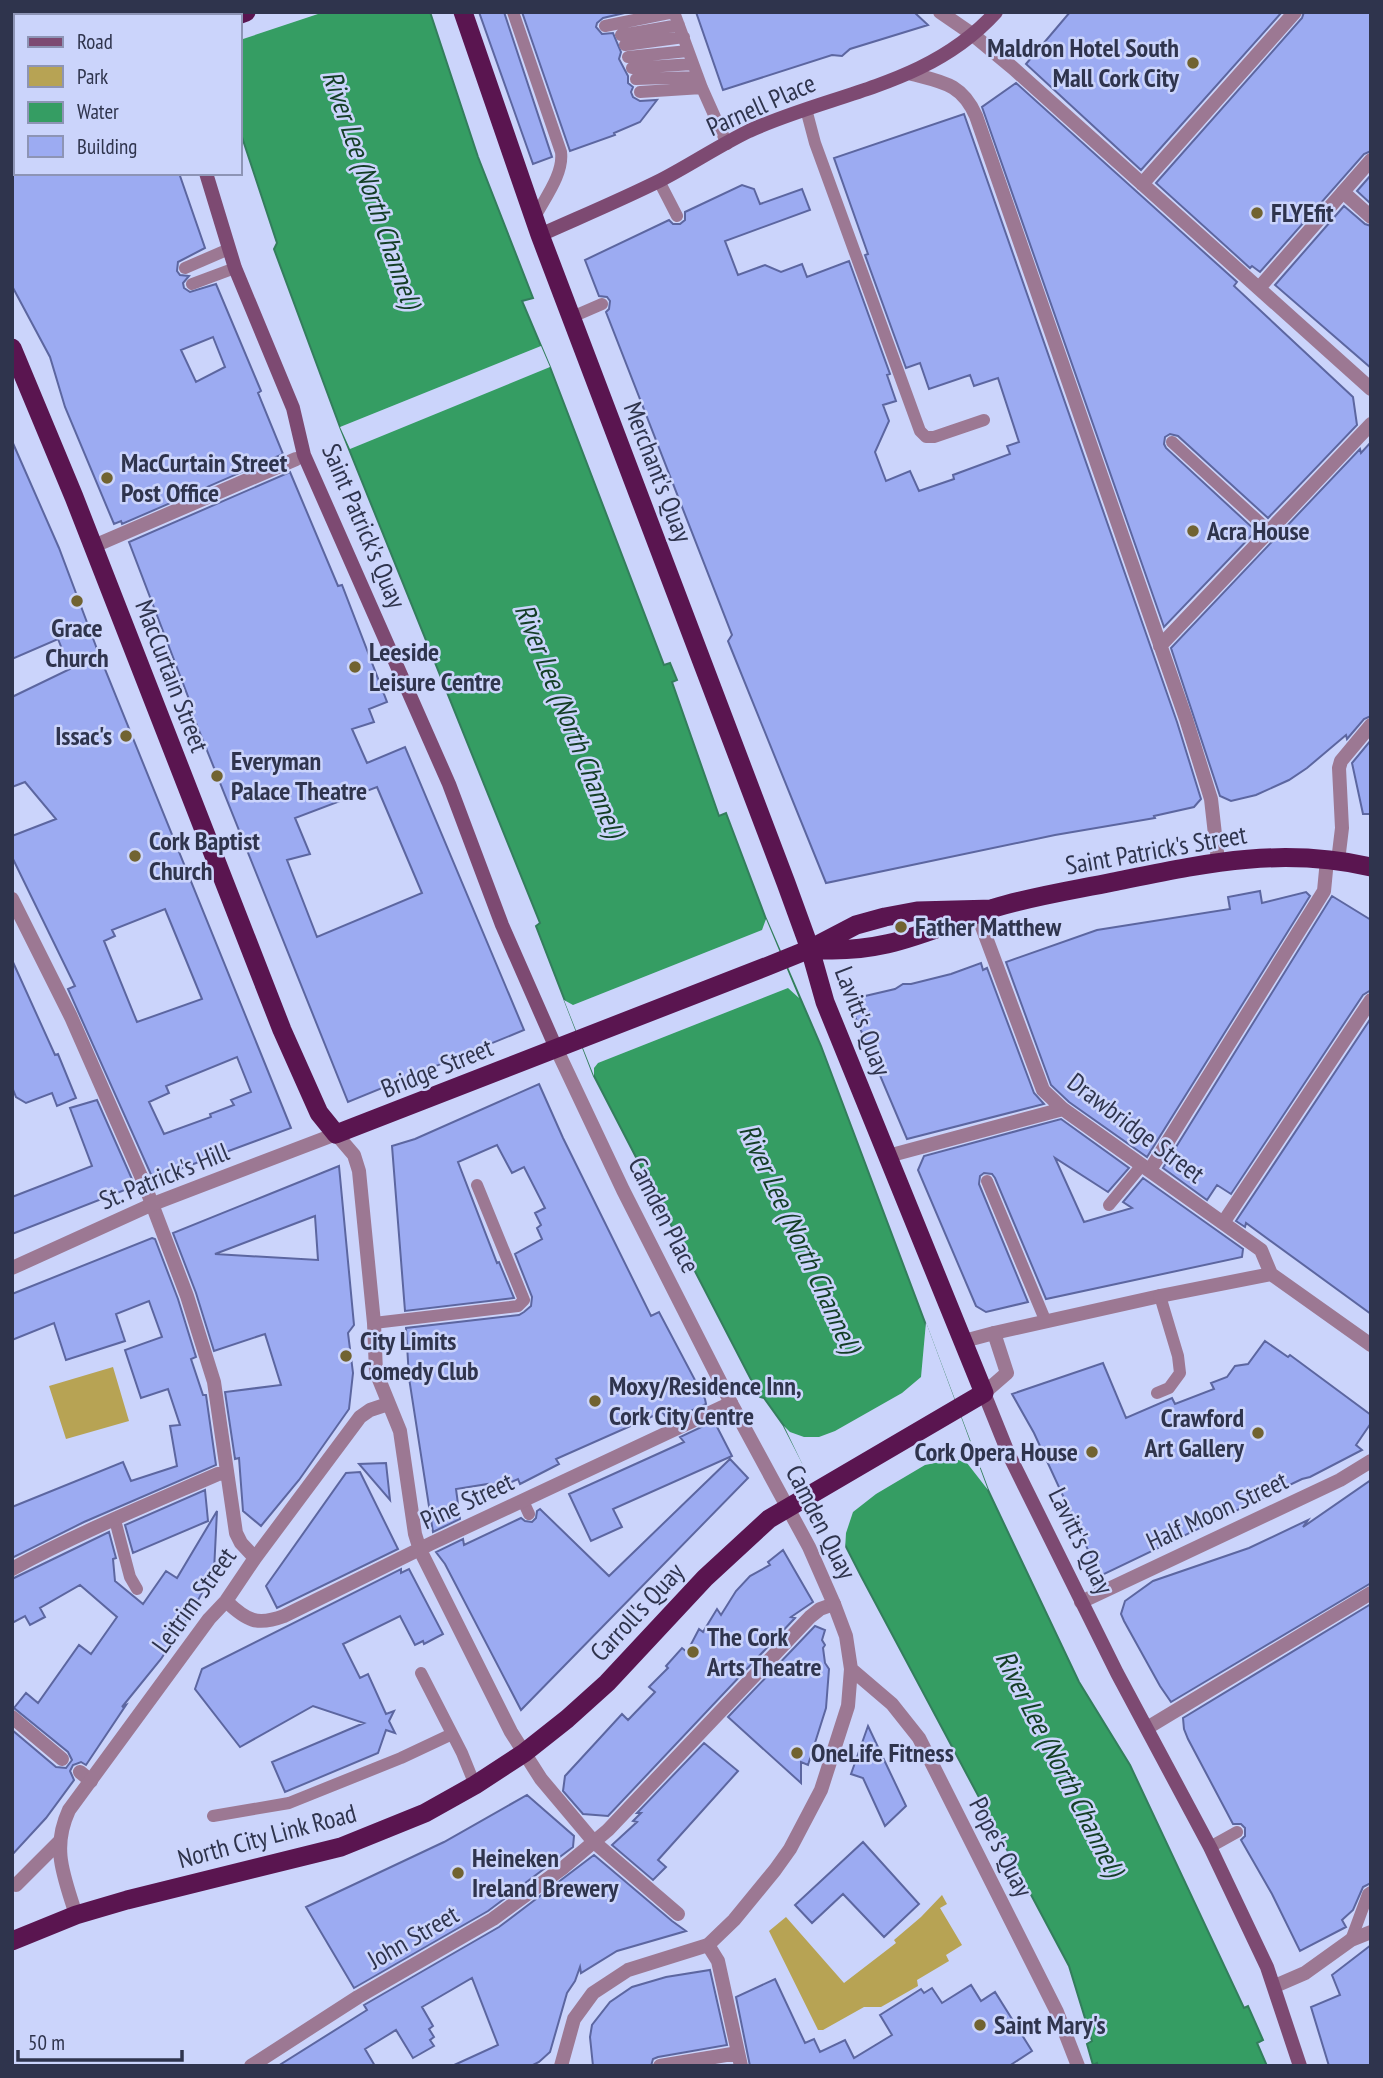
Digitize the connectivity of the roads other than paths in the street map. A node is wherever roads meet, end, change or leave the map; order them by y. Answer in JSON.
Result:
{"nodes":[{"id":1,"x":463,"y":12,"type":"edge"},
{"id":2,"x":513,"y":12,"type":"edge"},
{"id":3,"x":940,"y":12,"type":"edge"},
{"id":4,"x":996,"y":12,"type":"edge"},
{"id":5,"x":1295,"y":12,"type":"edge"},
{"id":6,"x":678,"y":22,"type":"edge"},
{"id":7,"x":605,"y":26,"type":"dead end"},
{"id":8,"x":972,"y":34,"type":"junction"},
{"id":9,"x":688,"y":51,"type":"junction"},
{"id":10,"x":630,"y":63,"type":"junction"},
{"id":11,"x":912,"y":74,"type":"junction"},
{"id":12,"x":698,"y":76,"type":"junction"},
{"id":13,"x":806,"y":109,"type":"junction"},
{"id":14,"x":727,"y":144,"type":"junction"},
{"id":15,"x":1371,"y":160,"type":"edge"},
{"id":16,"x":207,"y":175,"type":"edge"},
{"id":17,"x":659,"y":181,"type":"junction"},
{"id":18,"x":1142,"y":184,"type":"junction"},
{"id":19,"x":1343,"y":192,"type":"junction"},
{"id":20,"x":677,"y":216,"type":"dead end"},
{"id":21,"x":1371,"y":217,"type":"edge"},
{"id":22,"x":537,"y":227,"type":"junction"},
{"id":23,"x":229,"y":249,"type":"junction"},
{"id":24,"x":185,"y":268,"type":"dead end"},
{"id":25,"x":235,"y":268,"type":"junction"},
{"id":26,"x":192,"y":284,"type":"dead end"},
{"id":27,"x":1259,"y":288,"type":"junction"},
{"id":28,"x":602,"y":304,"type":"dead end"},
{"id":29,"x":572,"y":317,"type":"junction"},
{"id":30,"x":14,"y":354,"type":"edge"},
{"id":31,"x":1371,"y":388,"type":"edge"},
{"id":32,"x":984,"y":420,"type":"dead end"},
{"id":33,"x":1371,"y":424,"type":"edge"},
{"id":34,"x":1172,"y":442,"type":"dead end"},
{"id":35,"x":296,"y":459,"type":"dead end"},
{"id":36,"x":1269,"y":531,"type":"junction"},
{"id":37,"x":94,"y":546,"type":"junction"},
{"id":38,"x":1160,"y":646,"type":"junction"},
{"id":39,"x":1371,"y":725,"type":"edge"},
{"id":40,"x":1218,"y":861,"type":"junction"},
{"id":41,"x":1332,"y":861,"type":"junction"},
{"id":42,"x":1371,"y":867,"type":"edge"},
{"id":43,"x":12,"y":899,"type":"edge"},
{"id":44,"x":986,"y":912,"type":"junction"},
{"id":45,"x":810,"y":949,"type":"junction"},
{"id":46,"x":1371,"y":1000,"type":"edge"},
{"id":47,"x":556,"y":1048,"type":"junction"},
{"id":48,"x":1063,"y":1110,"type":"junction"},
{"id":49,"x":336,"y":1134,"type":"junction"},
{"id":50,"x":888,"y":1156,"type":"junction"},
{"id":51,"x":1146,"y":1168,"type":"junction"},
{"id":52,"x":987,"y":1181,"type":"dead end"},
{"id":53,"x":477,"y":1185,"type":"dead end"},
{"id":54,"x":153,"y":1204,"type":"junction"},
{"id":55,"x":1110,"y":1205,"type":"dead end"},
{"id":56,"x":1223,"y":1223,"type":"junction"},
{"id":57,"x":12,"y":1268,"type":"edge"},
{"id":58,"x":1272,"y":1274,"type":"junction"},
{"id":59,"x":1160,"y":1296,"type":"junction"},
{"id":60,"x":1046,"y":1322,"type":"junction"},
{"id":61,"x":374,"y":1324,"type":"junction"},
{"id":62,"x":994,"y":1333,"type":"junction"},
{"id":63,"x":964,"y":1341,"type":"junction"},
{"id":64,"x":1371,"y":1345,"type":"edge"},
{"id":65,"x":984,"y":1393,"type":"junction"},
{"id":66,"x":1157,"y":1393,"type":"dead end"},
{"id":67,"x":731,"y":1403,"type":"junction"},
{"id":68,"x":388,"y":1404,"type":"junction"},
{"id":69,"x":1371,"y":1461,"type":"edge"},
{"id":70,"x":227,"y":1473,"type":"junction"},
{"id":71,"x":788,"y":1506,"type":"junction"},
{"id":72,"x":115,"y":1520,"type":"junction"},
{"id":73,"x":420,"y":1550,"type":"junction"},
{"id":74,"x":255,"y":1559,"type":"junction"},
{"id":75,"x":12,"y":1569,"type":"edge"},
{"id":76,"x":137,"y":1588,"type":"dead end"},
{"id":77,"x":1371,"y":1593,"type":"edge"},
{"id":78,"x":226,"y":1601,"type":"junction"},
{"id":79,"x":1081,"y":1602,"type":"junction"},
{"id":80,"x":834,"y":1604,"type":"junction"},
{"id":81,"x":851,"y":1670,"type":"junction"},
{"id":82,"x":421,"y":1673,"type":"dead end"},
{"id":83,"x":12,"y":1717,"type":"edge"},
{"id":84,"x":1147,"y":1728,"type":"junction"},
{"id":85,"x":452,"y":1734,"type":"junction"},
{"id":86,"x":524,"y":1753,"type":"junction"},
{"id":87,"x":62,"y":1759,"type":"dead end"},
{"id":88,"x":475,"y":1785,"type":"junction"},
{"id":89,"x":212,"y":1816,"type":"dead end"},
{"id":90,"x":1237,"y":1832,"type":"dead end"},
{"id":91,"x":59,"y":1842,"type":"junction"},
{"id":92,"x":594,"y":1842,"type":"junction"},
{"id":93,"x":1210,"y":1847,"type":"junction"},
{"id":94,"x":16,"y":1885,"type":"dead end"},
{"id":95,"x":1371,"y":1892,"type":"edge"},
{"id":96,"x":1371,"y":1909,"type":"edge"},
{"id":97,"x":678,"y":1914,"type":"dead end"},
{"id":98,"x":76,"y":1915,"type":"junction"},
{"id":99,"x":1366,"y":1917,"type":"edge"},
{"id":100,"x":1371,"y":1932,"type":"edge"},
{"id":101,"x":1351,"y":1940,"type":"junction"},
{"id":102,"x":12,"y":1941,"type":"edge"},
{"id":103,"x":708,"y":1945,"type":"junction"},
{"id":104,"x":1275,"y":1986,"type":"junction"},
{"id":105,"x":740,"y":2059,"type":"edge"},
{"id":106,"x":251,"y":2066,"type":"edge"},
{"id":107,"x":562,"y":2066,"type":"edge"},
{"id":108,"x":660,"y":2066,"type":"edge"},
{"id":109,"x":1078,"y":2066,"type":"edge"},
{"id":110,"x":1300,"y":2066,"type":"edge"}],
"edges":[{"from":1,"to":22,"type":"highway","name":"Merchant's Quay"},
{"from":2,"to":22,"type":"lane"},
{"from":3,"to":8,"type":"street"},
{"from":4,"to":8,"type":"main road","name":"Parnell Place"},
{"from":5,"to":18,"type":"street"},
{"from":6,"to":7,"type":"lane"},
{"from":6,"to":9,"type":"lane"},
{"from":6,"to":10,"type":"lane"},
{"from":8,"to":11,"type":"main road","name":"Parnell Place"},
{"from":8,"to":18,"type":"street"},
{"from":9,"to":10,"type":"lane"},
{"from":9,"to":12,"type":"lane"},
{"from":10,"to":12,"type":"lane"},
{"from":10,"to":12,"type":"lane"},
{"from":11,"to":13,"type":"main road","name":"Parnell Place"},
{"from":11,"to":38,"type":"street"},
{"from":12,"to":14,"type":"lane"},
{"from":13,"to":14,"type":"main road","name":"Parnell Place"},
{"from":13,"to":32,"type":"lane"},
{"from":14,"to":17,"type":"main road","name":"Parnell Place"},
{"from":15,"to":19,"type":"street"},
{"from":16,"to":23,"type":"main road","name":"Saint Patrick's Quay"},
{"from":17,"to":20,"type":"lane"},
{"from":17,"to":22,"type":"main road","name":"Parnell Place"},
{"from":18,"to":27,"type":"street"},
{"from":19,"to":21,"type":"street"},
{"from":19,"to":27,"type":"street"},
{"from":22,"to":29,"type":"highway","name":"Merchant's Quay"},
{"from":23,"to":24,"type":"lane"},
{"from":23,"to":25,"type":"main road","name":"Saint Patrick's Quay"},
{"from":25,"to":26,"type":"lane"},
{"from":25,"to":47,"type":"main road","name":"Saint Patrick's Quay"},
{"from":27,"to":31,"type":"street"},
{"from":28,"to":29,"type":"lane"},
{"from":29,"to":45,"type":"highway","name":"Merchant's Quay"},
{"from":30,"to":37,"type":"highway","name":"MacCurtain Street"},
{"from":33,"to":36,"type":"street"},
{"from":34,"to":36,"type":"lane"},
{"from":35,"to":37,"type":"street"},
{"from":36,"to":38,"type":"street"},
{"from":37,"to":49,"type":"highway","name":"MacCurtain Street"},
{"from":38,"to":40,"type":"street"},
{"from":39,"to":41,"type":"street"},
{"from":40,"to":41,"type":"highway","name":"Saint Patrick's Street"},
{"from":40,"to":44,"type":"highway","name":"Saint Patrick's Street"},
{"from":41,"to":42,"type":"highway","name":"Saint Patrick's Street"},
{"from":41,"to":51,"type":"street"},
{"from":43,"to":54,"type":"street"},
{"from":44,"to":45,"type":"highway","name":"Saint Patrick's Street"},
{"from":44,"to":45,"type":"highway","name":"Saint Patrick's Street"},
{"from":44,"to":48,"type":"street","name":"Drawbridge Street"},
{"from":45,"to":47,"type":"highway","name":"Bridge Street"},
{"from":45,"to":50,"type":"highway","name":"Lavitt's Quay"},
{"from":46,"to":56,"type":"street"},
{"from":47,"to":49,"type":"highway","name":"Bridge Street"},
{"from":47,"to":67,"type":"street","name":"Camden Place"},
{"from":48,"to":50,"type":"street"},
{"from":48,"to":51,"type":"street","name":"Drawbridge Street"},
{"from":49,"to":54,"type":"street","name":"St. Patrick's Hill"},
{"from":49,"to":61,"type":"street"},
{"from":50,"to":63,"type":"highway","name":"Lavitt's Quay"},
{"from":51,"to":55,"type":"lane"},
{"from":51,"to":56,"type":"street","name":"Drawbridge Street"},
{"from":52,"to":60,"type":"lane"},
{"from":53,"to":61,"type":"lane"},
{"from":54,"to":57,"type":"street","name":"St. Patrick's Hill"},
{"from":54,"to":70,"type":"street"},
{"from":56,"to":58,"type":"street","name":"Drawbridge Street"},
{"from":58,"to":59,"type":"street"},
{"from":58,"to":64,"type":"street"},
{"from":59,"to":60,"type":"street"},
{"from":59,"to":66,"type":"lane"},
{"from":60,"to":62,"type":"street"},
{"from":61,"to":68,"type":"street"},
{"from":62,"to":63,"type":"street"},
{"from":62,"to":65,"type":"street"},
{"from":63,"to":65,"type":"highway","name":"Lavitt's Quay"},
{"from":65,"to":71,"type":"highway","name":"Carroll's Quay"},
{"from":65,"to":79,"type":"main road","name":"Lavitt's Quay"},
{"from":67,"to":71,"type":"street","name":"Camden Quay"},
{"from":67,"to":73,"type":"street","name":"Pine Street"},
{"from":68,"to":73,"type":"street"},
{"from":68,"to":74,"type":"street","name":"Leitrim Street"},
{"from":69,"to":79,"type":"street","name":"Half Moon Street"},
{"from":70,"to":72,"type":"street"},
{"from":70,"to":74,"type":"street"},
{"from":71,"to":80,"type":"street","name":"Camden Quay"},
{"from":71,"to":86,"type":"highway","name":"Carroll's Quay"},
{"from":72,"to":75,"type":"street"},
{"from":72,"to":76,"type":"lane"},
{"from":73,"to":78,"type":"street","name":"Pine Street"},
{"from":73,"to":86,"type":"street"},
{"from":74,"to":78,"type":"street","name":"Leitrim Street"},
{"from":77,"to":84,"type":"street"},
{"from":78,"to":91,"type":"street","name":"Leitrim Street"},
{"from":79,"to":84,"type":"main road","name":"Lavitt's Quay"},
{"from":80,"to":81,"type":"street","name":"Camden Quay"},
{"from":80,"to":92,"type":"street","name":"John Street"},
{"from":81,"to":103,"type":"street","name":"Camden Quay"},
{"from":81,"to":109,"type":"street","name":"Pope's Quay"},
{"from":82,"to":85,"type":"lane"},
{"from":83,"to":87,"type":"street"},
{"from":84,"to":93,"type":"main road","name":"Lavitt's Quay"},
{"from":85,"to":88,"type":"lane"},
{"from":85,"to":89,"type":"lane"},
{"from":86,"to":88,"type":"highway","name":"North City Link Road"},
{"from":86,"to":92,"type":"street"},
{"from":88,"to":98,"type":"highway","name":"North City Link Road"},
{"from":90,"to":93,"type":"lane"},
{"from":91,"to":94,"type":"street","name":"Leitrim Street"},
{"from":91,"to":98,"type":"street","name":"Leitrim Street"},
{"from":92,"to":97,"type":"street"},
{"from":92,"to":106,"type":"street","name":"John Street"},
{"from":93,"to":104,"type":"main road","name":"Lavitt's Quay"},
{"from":95,"to":99,"type":"lane"},
{"from":96,"to":99,"type":"lane"},
{"from":98,"to":102,"type":"highway","name":"North City Link Road"},
{"from":99,"to":101,"type":"lane"},
{"from":100,"to":101,"type":"street"},
{"from":101,"to":104,"type":"street"},
{"from":103,"to":105,"type":"street"},
{"from":103,"to":107,"type":"street"},
{"from":104,"to":110,"type":"main road","name":"Lavitt's Quay"},
{"from":105,"to":108,"type":"street"}]}
